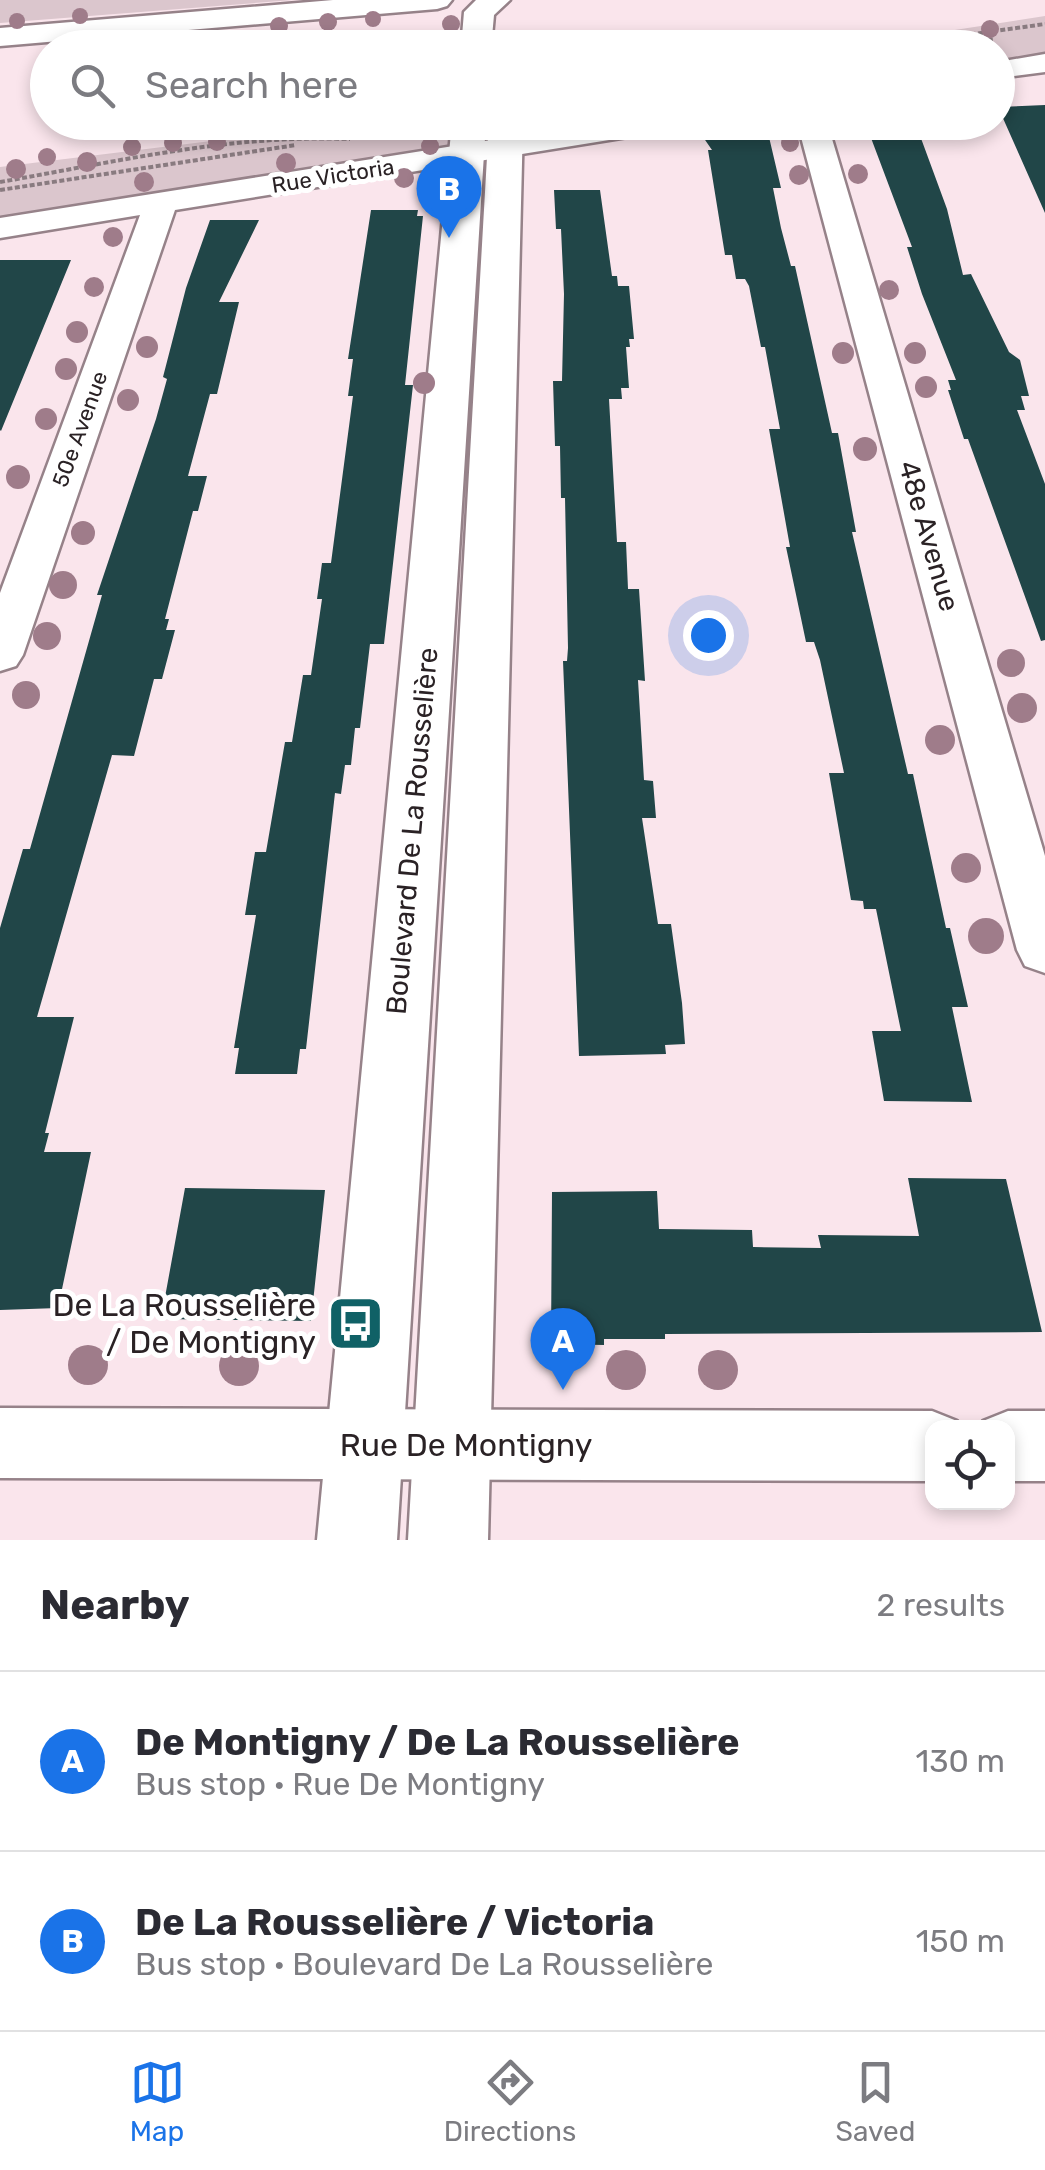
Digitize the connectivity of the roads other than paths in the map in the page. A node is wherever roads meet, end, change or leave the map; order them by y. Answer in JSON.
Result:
{"nodes":[{"id":1,"x":437,"y":0,"type":"edge"},
{"id":2,"x":495,"y":0,"type":"edge"},
{"id":3,"x":73,"y":30,"type":"edge"},
{"id":4,"x":478,"y":30,"type":"edge"},
{"id":5,"x":30,"y":34,"type":"edge"},
{"id":6,"x":0,"y":36,"type":"edge"},
{"id":7,"x":1045,"y":63,"type":"edge"},
{"id":8,"x":1015,"y":67,"type":"edge"},
{"id":9,"x":472,"y":140,"type":"edge"},
{"id":10,"x":487,"y":140,"type":"edge"},
{"id":11,"x":487,"y":140,"type":"edge"},
{"id":12,"x":817,"y":140,"type":"edge"},
{"id":13,"x":161,"y":204,"type":"junction"},
{"id":14,"x":0,"y":228,"type":"edge"},
{"id":15,"x":0,"y":655,"type":"edge"},
{"id":16,"x":1045,"y":950,"type":"edge"},
{"id":17,"x":0,"y":1443,"type":"edge"},
{"id":18,"x":451,"y":1444,"type":"junction"},
{"id":19,"x":364,"y":1446,"type":"junction"},
{"id":20,"x":925,"y":1446,"type":"edge"},
{"id":21,"x":1015,"y":1446,"type":"edge"},
{"id":22,"x":1045,"y":1446,"type":"edge"},
{"id":23,"x":357,"y":1540,"type":"edge"},
{"id":24,"x":448,"y":1540,"type":"edge"}],
"edges":[{"from":1,"to":3,"type":"street"},
{"from":2,"to":4,"type":"street"},
{"from":5,"to":6,"type":"street"},
{"from":7,"to":8,"type":"street"},
{"from":9,"to":13,"type":"street","name":"Rue Victoria"},
{"from":10,"to":18,"type":"street","name":"Boulevard De La Rousselière"},
{"from":11,"to":19,"type":"street","name":"Boulevard De La Rousselière"},
{"from":12,"to":16,"type":"street","name":"48e Avenue"},
{"from":13,"to":14,"type":"street","name":"Rue Victoria"},
{"from":13,"to":15,"type":"street","name":"50e Avenue"},
{"from":17,"to":19,"type":"street","name":"Rue De Montigny"},
{"from":18,"to":19,"type":"street","name":"Rue De Montigny"},
{"from":18,"to":20,"type":"street","name":"Rue De Montigny"},
{"from":18,"to":24,"type":"street","name":"Boulevard De La Rousselière"},
{"from":19,"to":23,"type":"street","name":"Boulevard De La Rousselière"},
{"from":21,"to":22,"type":"street"}]}
